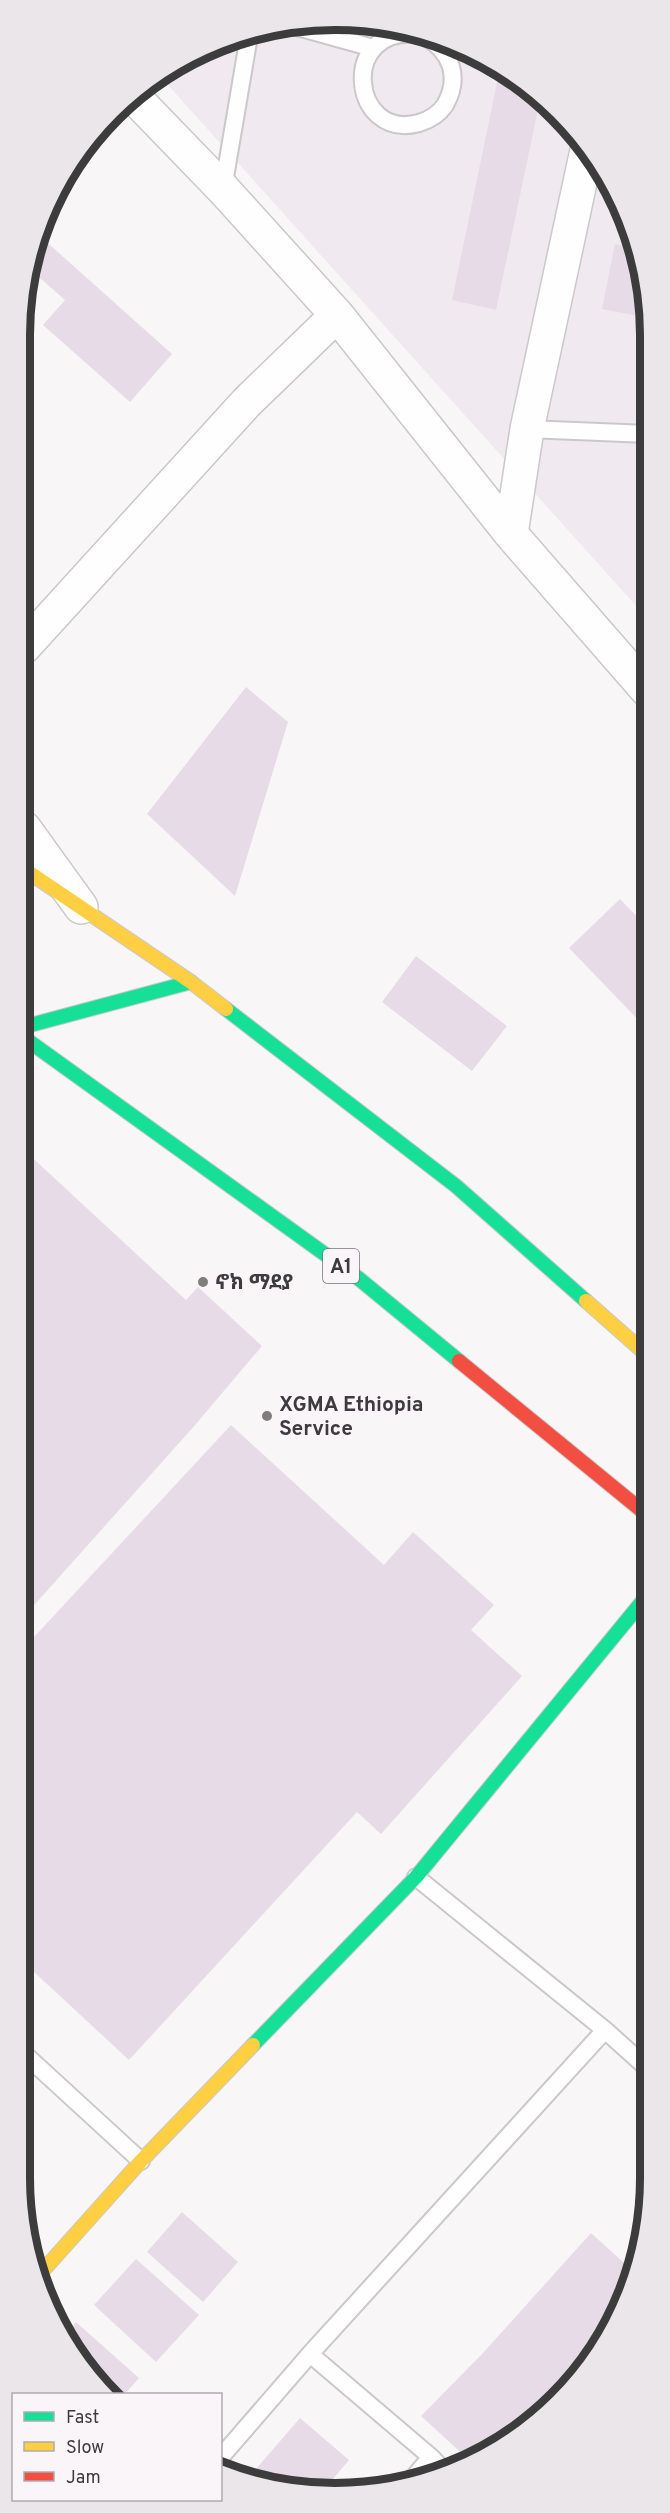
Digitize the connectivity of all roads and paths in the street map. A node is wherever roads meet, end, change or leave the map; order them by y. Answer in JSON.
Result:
{"nodes":[{"id":1,"x":313,"y":31,"type":"edge"},
{"id":2,"x":392,"y":36,"type":"edge"},
{"id":3,"x":248,"y":43,"type":"edge"},
{"id":4,"x":373,"y":48,"type":"junction"},
{"id":5,"x":442,"y":49,"type":"edge"},
{"id":6,"x":139,"y":102,"type":"edge"},
{"id":7,"x":585,"y":160,"type":"edge"},
{"id":8,"x":223,"y":189,"type":"junction"},
{"id":9,"x":337,"y":315,"type":"junction"},
{"id":10,"x":527,"y":429,"type":"junction"},
{"id":11,"x":640,"y":434,"type":"edge"},
{"id":12,"x":511,"y":534,"type":"junction"},
{"id":13,"x":30,"y":640,"type":"edge"},
{"id":14,"x":640,"y":682,"type":"edge"},
{"id":15,"x":30,"y":836,"type":"edge"},
{"id":16,"x":30,"y":873,"type":"edge"},
{"id":17,"x":84,"y":911,"type":"junction"},
{"id":18,"x":191,"y":982,"type":"junction"},
{"id":19,"x":30,"y":1025,"type":"edge"},
{"id":20,"x":30,"y":1042,"type":"edge"},
{"id":21,"x":640,"y":1349,"type":"edge"},
{"id":22,"x":640,"y":1509,"type":"edge"},
{"id":23,"x":640,"y":1605,"type":"edge"},
{"id":24,"x":416,"y":1877,"type":"junction"},
{"id":25,"x":604,"y":2030,"type":"junction"},
{"id":26,"x":30,"y":2059,"type":"edge"},
{"id":27,"x":640,"y":2062,"type":"edge"},
{"id":28,"x":141,"y":2161,"type":"junction"},
{"id":29,"x":44,"y":2269,"type":"edge"},
{"id":30,"x":310,"y":2354,"type":"junction"},
{"id":31,"x":222,"y":2456,"type":"edge"},
{"id":32,"x":437,"y":2464,"type":"edge"}],
"edges":[{"from":1,"to":4,"type":"lane"},
{"from":2,"to":4,"type":"lane"},
{"from":3,"to":8,"type":"lane"},
{"from":4,"to":5,"type":"lane"},
{"from":6,"to":8,"type":"street"},
{"from":7,"to":10,"type":"street"},
{"from":8,"to":9,"type":"street"},
{"from":9,"to":12,"type":"street"},
{"from":9,"to":13,"type":"street"},
{"from":10,"to":11,"type":"lane"},
{"from":10,"to":12,"type":"street"},
{"from":12,"to":14,"type":"street"},
{"from":15,"to":17,"type":"street"},
{"from":16,"to":17,"type":"main road"},
{"from":17,"to":18,"type":"main road"},
{"from":18,"to":19,"type":"main road"},
{"from":18,"to":21,"type":"main road"},
{"from":20,"to":22,"type":"main road","number":"A1"},
{"from":23,"to":24,"type":"main road"},
{"from":24,"to":25,"type":"lane"},
{"from":24,"to":28,"type":"main road"},
{"from":25,"to":27,"type":"lane"},
{"from":25,"to":30,"type":"lane"},
{"from":26,"to":28,"type":"lane"},
{"from":28,"to":29,"type":"main road"},
{"from":30,"to":31,"type":"lane"},
{"from":30,"to":32,"type":"lane"}]}
